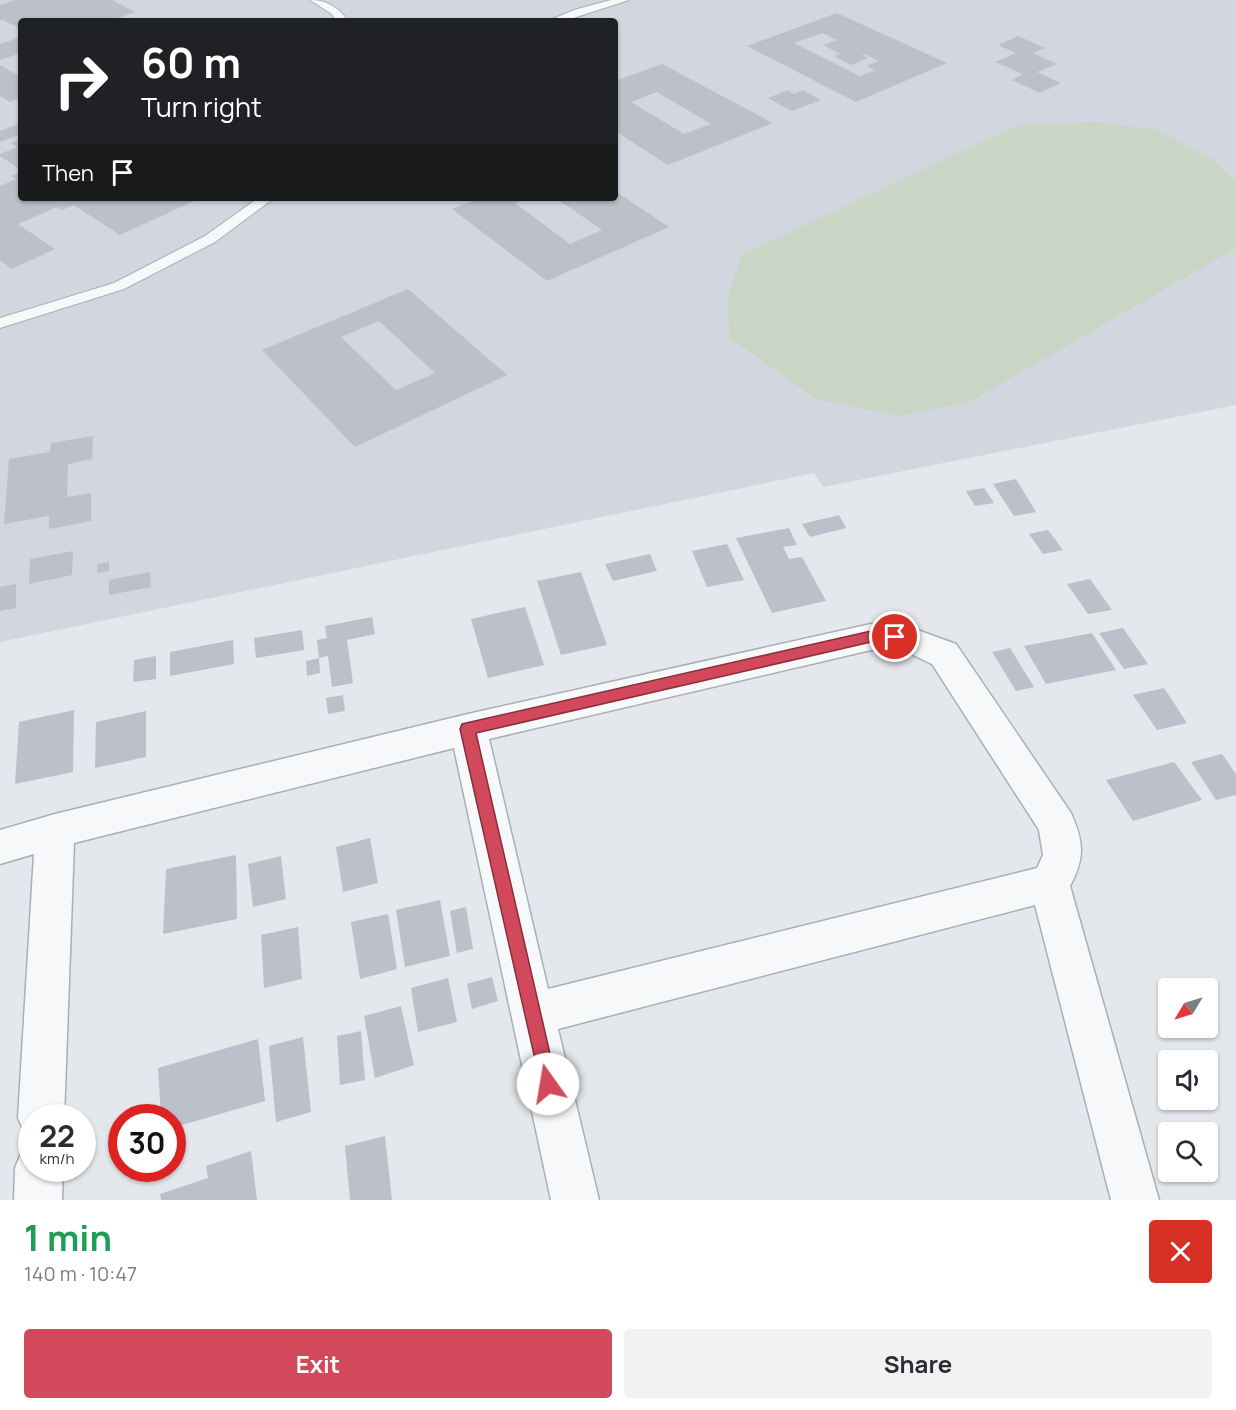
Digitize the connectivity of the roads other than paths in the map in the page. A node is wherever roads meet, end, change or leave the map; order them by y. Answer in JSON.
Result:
{"nodes":[{"id":1,"x":315,"y":0,"type":"edge"},
{"id":2,"x":624,"y":0,"type":"edge"},
{"id":3,"x":340,"y":18,"type":"edge"},
{"id":4,"x":564,"y":18,"type":"edge"},
{"id":5,"x":263,"y":201,"type":"edge"},
{"id":6,"x":0,"y":323,"type":"edge"},
{"id":7,"x":468,"y":729,"type":"junction"},
{"id":8,"x":55,"y":831,"type":"junction"},
{"id":9,"x":0,"y":847,"type":"edge"},
{"id":10,"x":1049,"y":883,"type":"junction"},
{"id":11,"x":532,"y":1014,"type":"junction"},
{"id":12,"x":42,"y":1104,"type":"edge"},
{"id":13,"x":39,"y":1182,"type":"edge"},
{"id":14,"x":38,"y":1200,"type":"edge"},
{"id":15,"x":575,"y":1200,"type":"edge"},
{"id":16,"x":1135,"y":1200,"type":"edge"}],
"edges":[{"from":1,"to":3,"type":"lane"},
{"from":2,"to":4,"type":"lane"},
{"from":5,"to":6,"type":"lane"},
{"from":7,"to":8,"type":"street"},
{"from":7,"to":10,"type":"street"},
{"from":7,"to":11,"type":"street"},
{"from":8,"to":9,"type":"street"},
{"from":8,"to":12,"type":"street"},
{"from":10,"to":11,"type":"street"},
{"from":10,"to":16,"type":"street"},
{"from":11,"to":15,"type":"street"},
{"from":13,"to":14,"type":"street"}]}
